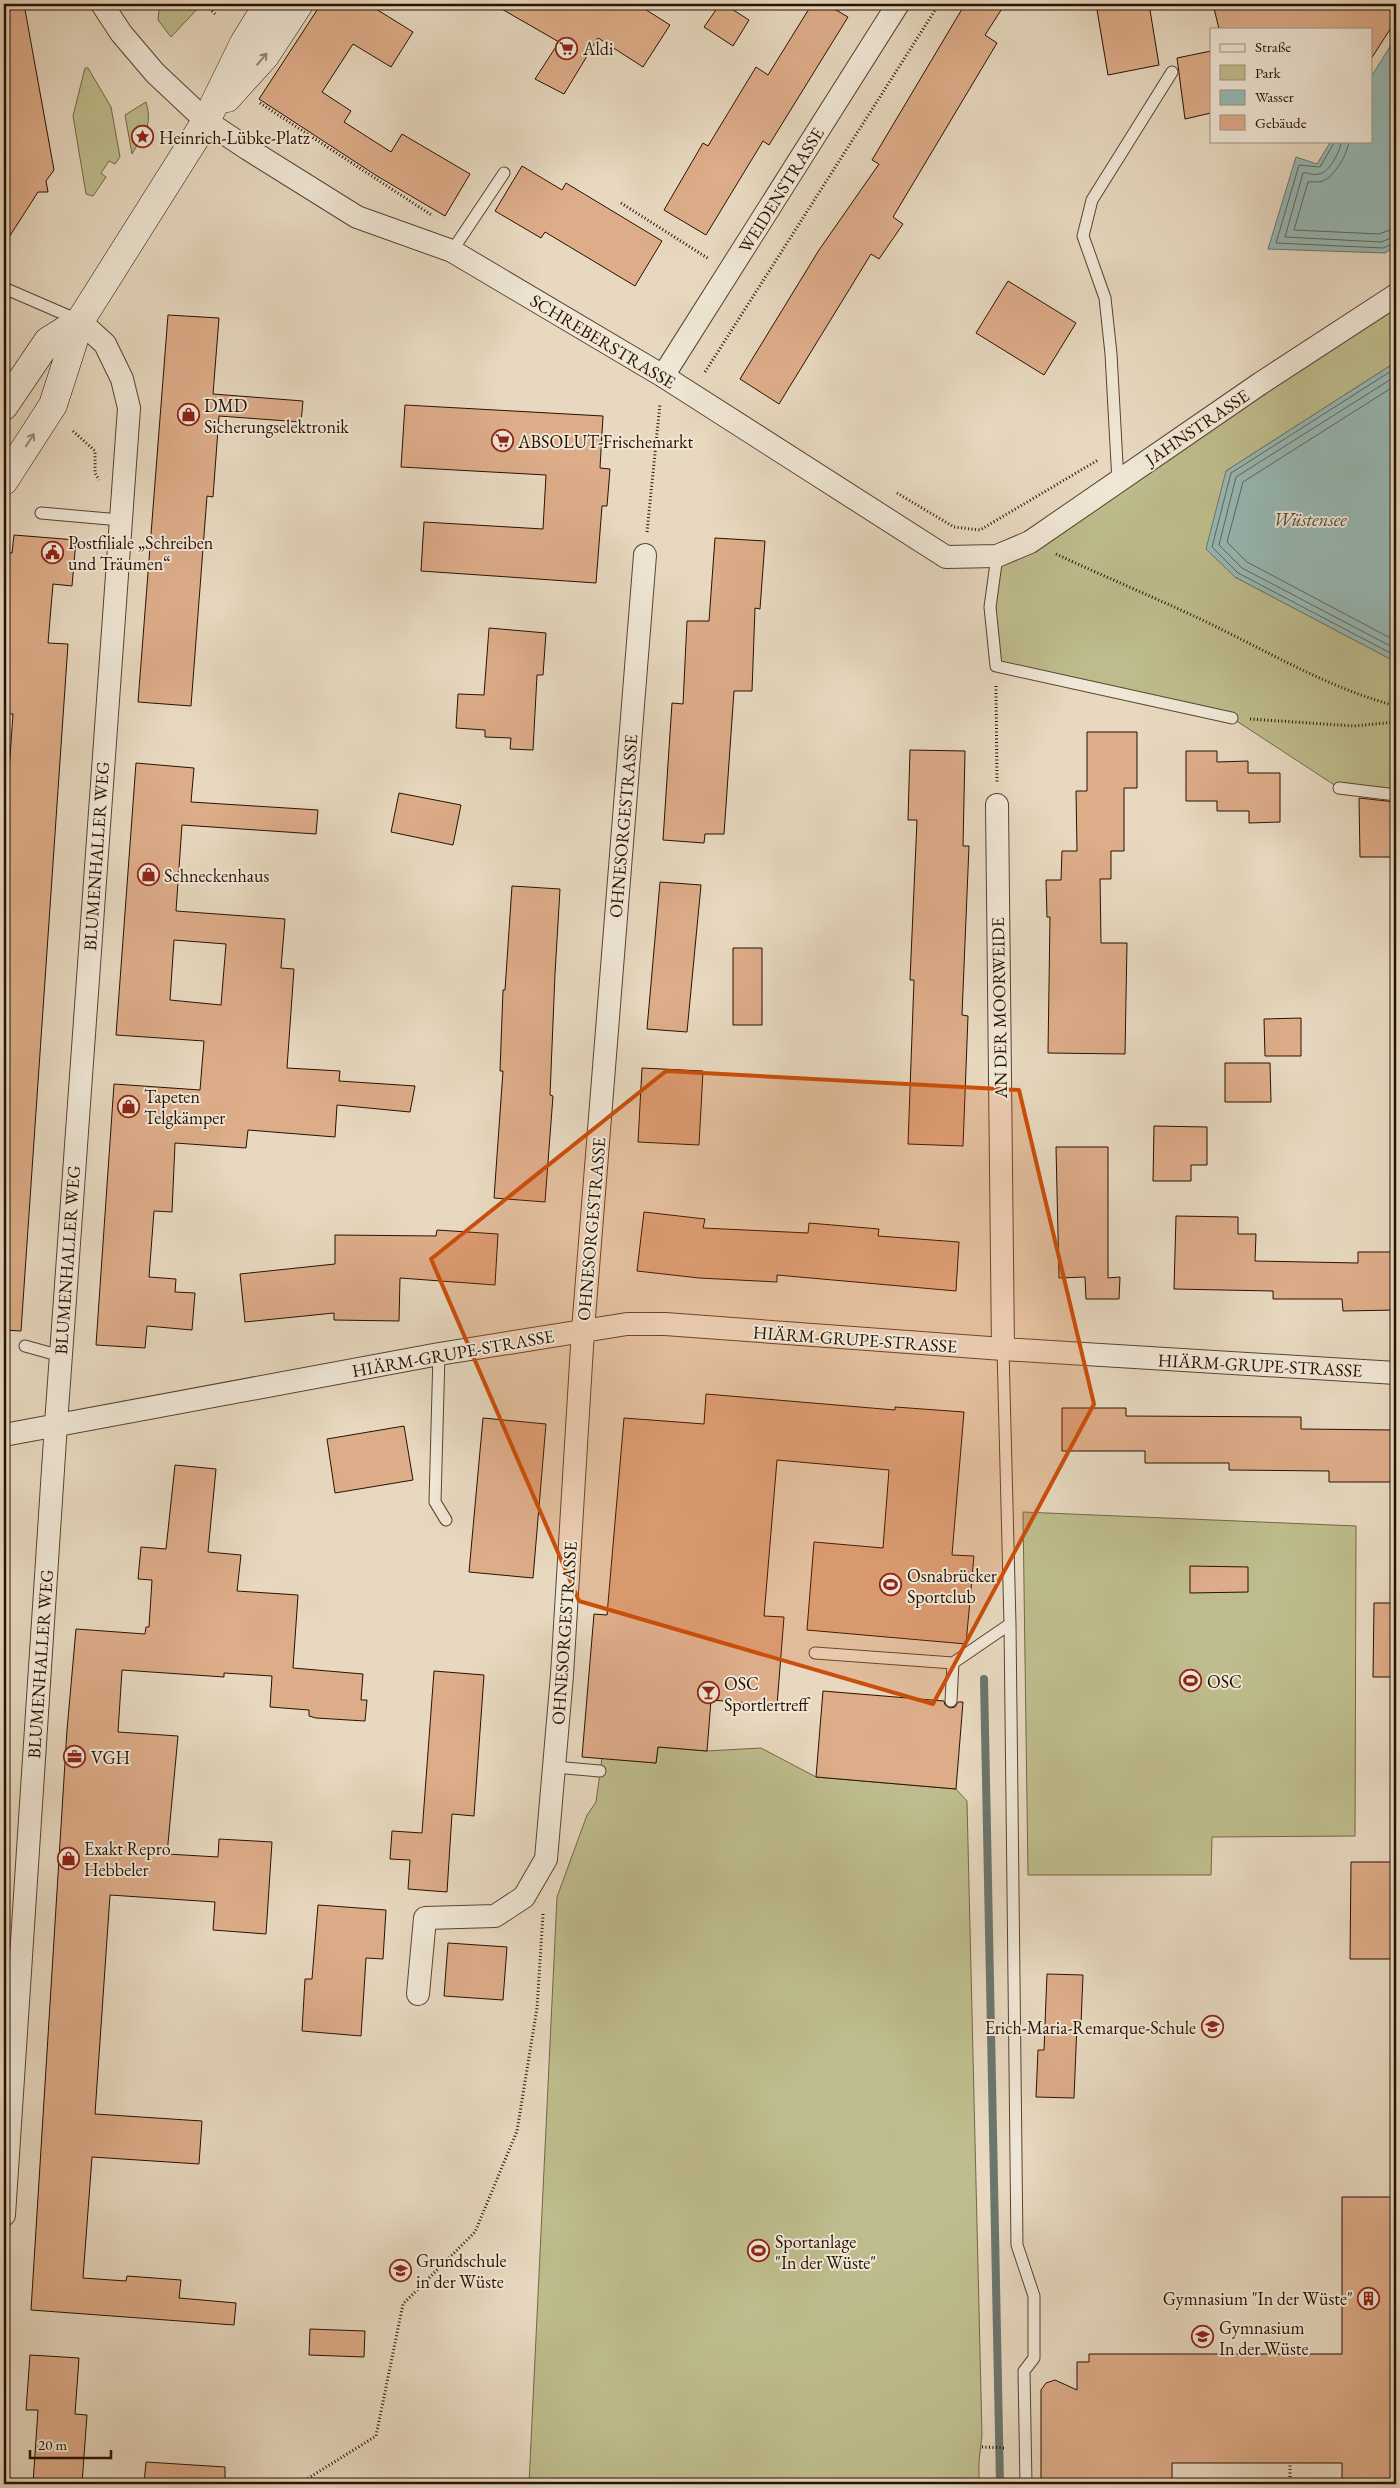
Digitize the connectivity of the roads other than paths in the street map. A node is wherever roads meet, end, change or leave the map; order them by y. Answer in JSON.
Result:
{"nodes":[{"id":1,"x":102,"y":4,"type":"edge"},
{"id":2,"x":268,"y":4,"type":"edge"},
{"id":3,"x":299,"y":4,"type":"edge"},
{"id":4,"x":898,"y":4,"type":"edge"},
{"id":5,"x":1172,"y":72,"type":"dead end"},
{"id":6,"x":206,"y":121,"type":"junction"},
{"id":7,"x":504,"y":173,"type":"dead end"},
{"id":8,"x":452,"y":251,"type":"junction"},
{"id":9,"x":4,"y":288,"type":"edge"},
{"id":10,"x":1396,"y":295,"type":"edge"},
{"id":11,"x":80,"y":320,"type":"junction"},
{"id":12,"x":663,"y":376,"type":"junction"},
{"id":13,"x":6,"y":398,"type":"edge"},
{"id":14,"x":4,"y":481,"type":"edge"},
{"id":15,"x":1118,"y":482,"type":"junction"},
{"id":16,"x":41,"y":513,"type":"dead end"},
{"id":17,"x":120,"y":520,"type":"junction"},
{"id":18,"x":645,"y":555,"type":"road end"},
{"id":19,"x":997,"y":556,"type":"junction"},
{"id":20,"x":1232,"y":718,"type":"road end"},
{"id":21,"x":1339,"y":788,"type":"dead end"},
{"id":22,"x":1396,"y":795,"type":"edge"},
{"id":23,"x":997,"y":805,"type":"road end"},
{"id":24,"x":583,"y":1330,"type":"junction"},
{"id":25,"x":24,"y":1346,"type":"dead end"},
{"id":26,"x":1003,"y":1350,"type":"junction"},
{"id":27,"x":439,"y":1354,"type":"junction"},
{"id":28,"x":60,"y":1356,"type":"junction"},
{"id":29,"x":1396,"y":1373,"type":"edge"},
{"id":30,"x":56,"y":1424,"type":"junction"},
{"id":31,"x":4,"y":1434,"type":"edge"},
{"id":32,"x":446,"y":1520,"type":"dead end"},
{"id":33,"x":1010,"y":1624,"type":"junction"},
{"id":34,"x":815,"y":1652,"type":"dead end"},
{"id":35,"x":953,"y":1663,"type":"junction"},
{"id":36,"x":951,"y":1701,"type":"dead end"},
{"id":37,"x":554,"y":1768,"type":"junction"},
{"id":38,"x":600,"y":1770,"type":"dead end"},
{"id":39,"x":418,"y":1994,"type":"dead end"},
{"id":40,"x":4,"y":2215,"type":"edge"},
{"id":41,"x":1026,"y":2484,"type":"edge"}],
"edges":[{"from":1,"to":6,"type":"street","name":"SCHREBERSTRASSE"},
{"from":2,"to":6,"type":"main road"},
{"from":6,"to":3,"type":"main road","one_way":true},
{"from":4,"to":12,"type":"street","name":"WEIDENSTRASSE"},
{"from":5,"to":15,"type":"lane"},
{"from":6,"to":8,"type":"street","name":"SCHREBERSTRASSE"},
{"from":6,"to":11,"type":"main road"},
{"from":7,"to":8,"type":"lane"},
{"from":8,"to":12,"type":"street","name":"SCHREBERSTRASSE"},
{"from":9,"to":11,"type":"lane"},
{"from":10,"to":15,"type":"street","name":"JAHNSTRASSE"},
{"from":11,"to":13,"type":"main road"},
{"from":14,"to":11,"type":"main road","one_way":true},
{"from":11,"to":17,"type":"street","name":"BLUMENHALLER WEG"},
{"from":12,"to":19,"type":"street","name":"SCHREBERSTRASSE"},
{"from":15,"to":19,"type":"street","name":"JAHNSTRASSE"},
{"from":16,"to":17,"type":"lane"},
{"from":17,"to":28,"type":"street","name":"BLUMENHALLER WEG"},
{"from":18,"to":24,"type":"street","name":"OHNESORGESTRASSE"},
{"from":19,"to":20,"type":"lane"},
{"from":21,"to":22,"type":"lane"},
{"from":23,"to":26,"type":"street","name":"AN DER MOORWEIDE"},
{"from":24,"to":26,"type":"street","name":"HIÄRM-GRUPE-STRASSE"},
{"from":24,"to":27,"type":"street","name":"HIÄRM-GRUPE-STRASSE"},
{"from":24,"to":37,"type":"street","name":"OHNESORGESTRASSE"},
{"from":25,"to":28,"type":"lane"},
{"from":26,"to":29,"type":"street","name":"HIÄRM-GRUPE-STRASSE"},
{"from":26,"to":33,"type":"lane"},
{"from":27,"to":30,"type":"street","name":"HIÄRM-GRUPE-STRASSE"},
{"from":27,"to":32,"type":"lane"},
{"from":28,"to":30,"type":"street","name":"BLUMENHALLER WEG"},
{"from":30,"to":31,"type":"street","name":"HIÄRM-GRUPE-STRASSE"},
{"from":30,"to":40,"type":"street","name":"BLUMENHALLER WEG"},
{"from":33,"to":35,"type":"lane"},
{"from":33,"to":41,"type":"lane"},
{"from":34,"to":35,"type":"lane"},
{"from":35,"to":36,"type":"lane"},
{"from":37,"to":38,"type":"lane"},
{"from":37,"to":39,"type":"street","name":"OHNESORGESTRASSE"}]}
